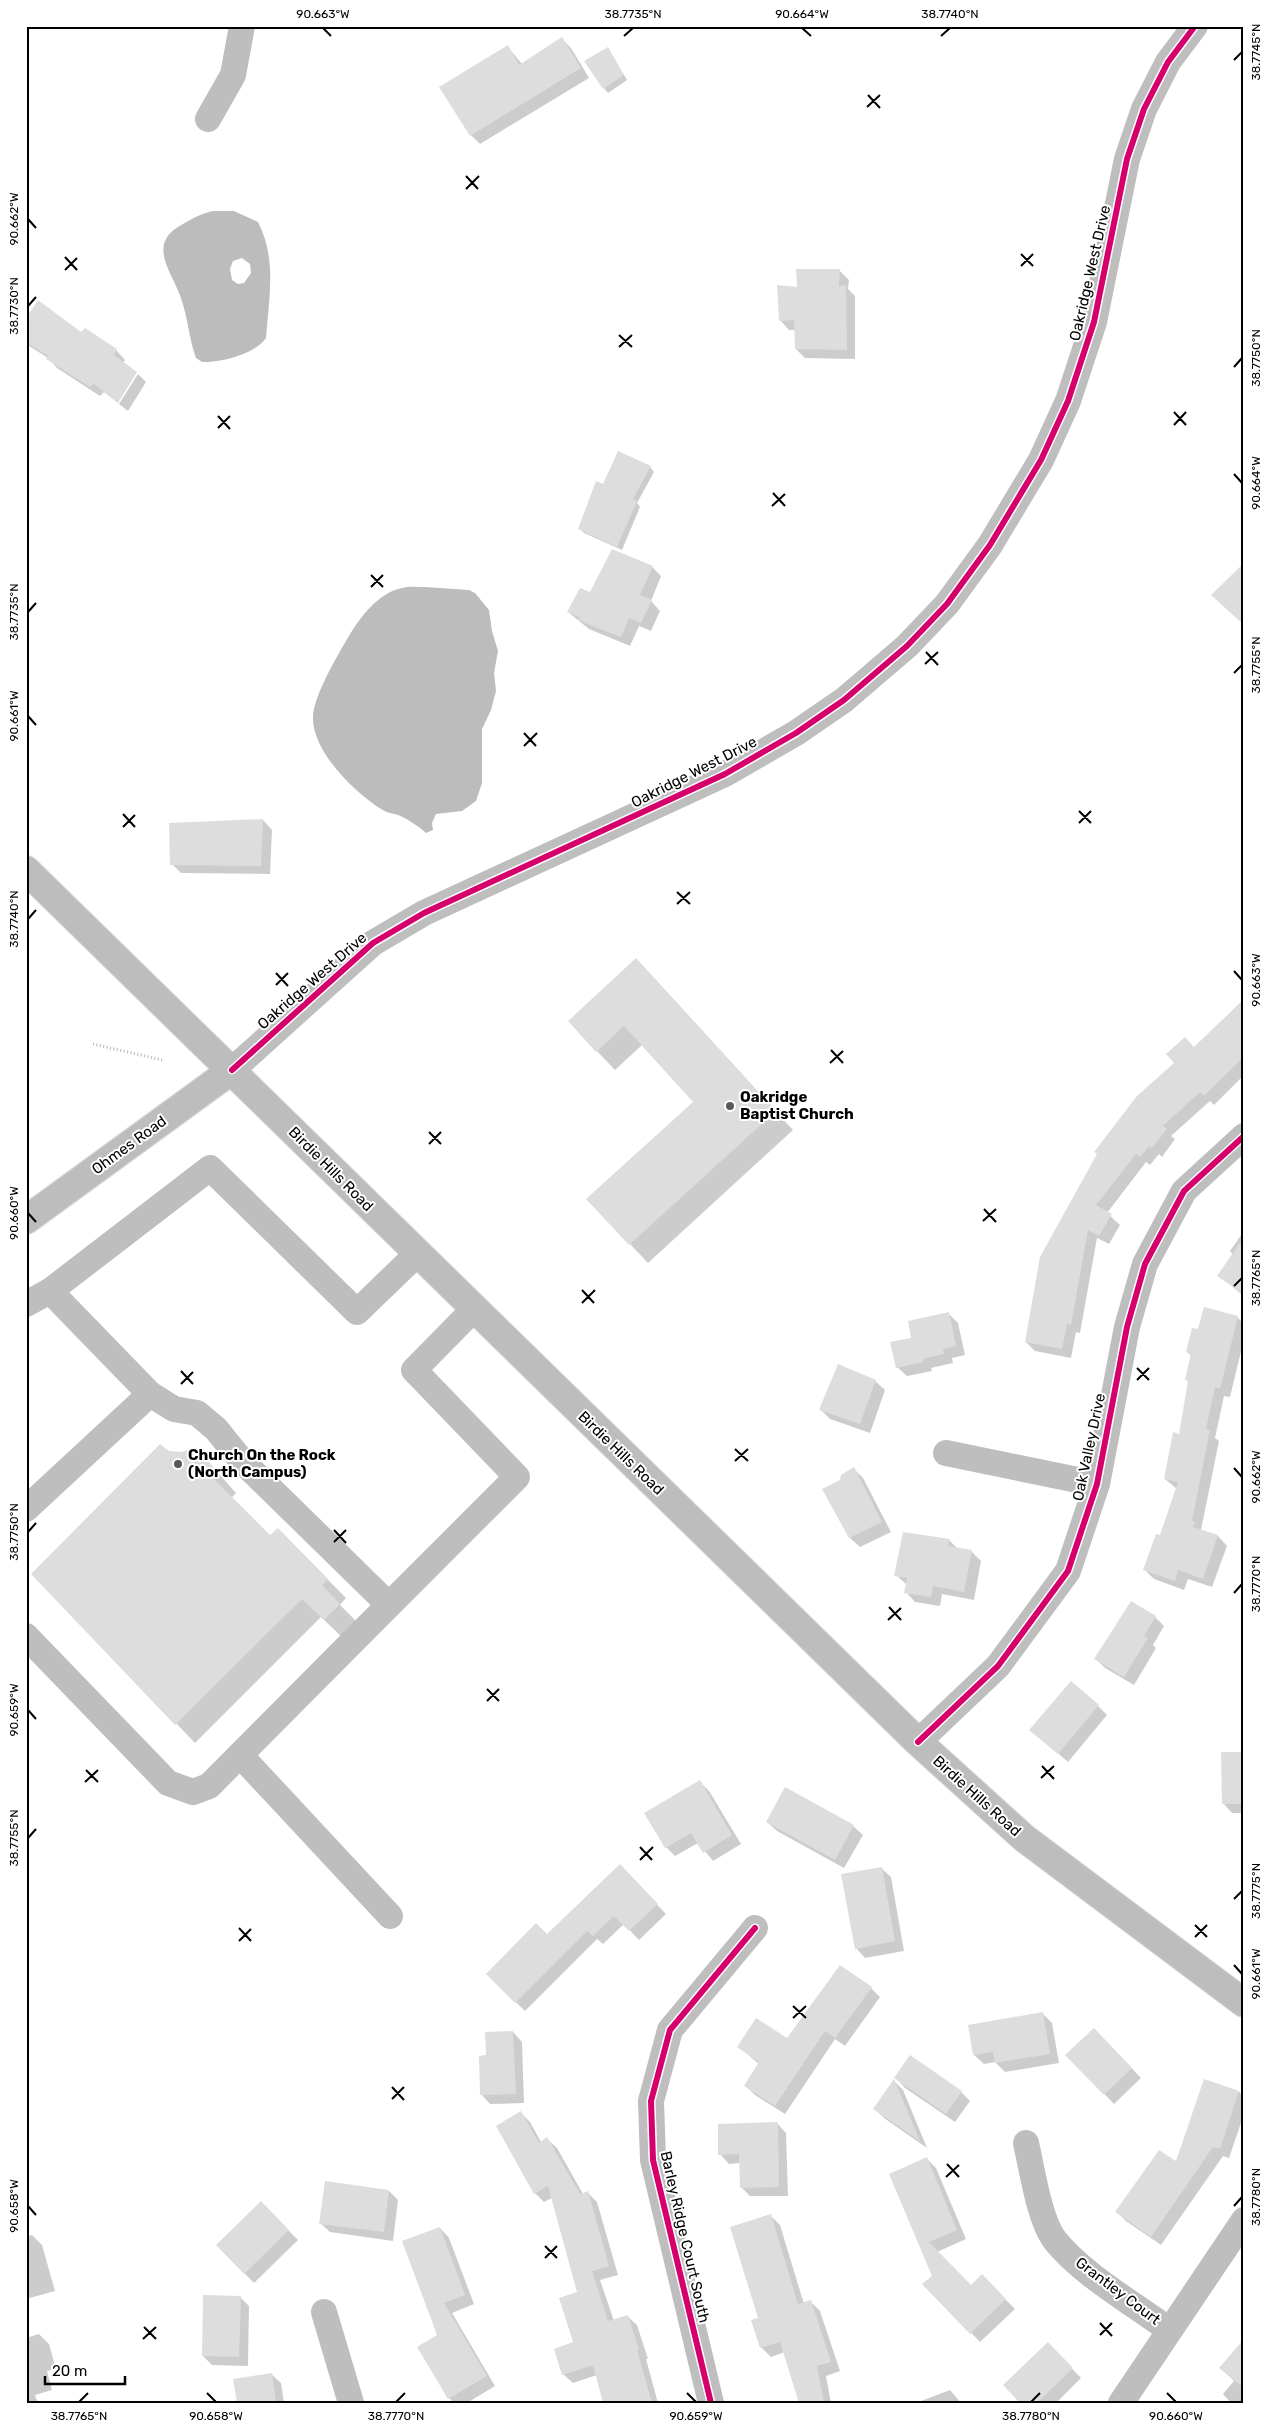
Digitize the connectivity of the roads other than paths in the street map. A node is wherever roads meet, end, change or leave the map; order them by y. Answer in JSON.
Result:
{"nodes":[{"id":1,"x":242,"y":26,"type":"edge"},
{"id":2,"x":1195,"y":26,"type":"edge"},
{"id":3,"x":208,"y":119,"type":"dead end"},
{"id":4,"x":26,"y":870,"type":"edge"},
{"id":5,"x":232,"y":1070,"type":"junction"},
{"id":6,"x":1244,"y":1136,"type":"edge"},
{"id":7,"x":26,"y":1220,"type":"edge"},
{"id":8,"x":417,"y":1254,"type":"junction"},
{"id":9,"x":50,"y":1290,"type":"junction"},
{"id":10,"x":26,"y":1304,"type":"edge"},
{"id":11,"x":474,"y":1309,"type":"junction"},
{"id":12,"x":150,"y":1394,"type":"junction"},
{"id":13,"x":946,"y":1453,"type":"dead end"},
{"id":14,"x":1097,"y":1484,"type":"junction"},
{"id":15,"x":26,"y":1509,"type":"edge"},
{"id":16,"x":389,"y":1605,"type":"junction"},
{"id":17,"x":26,"y":1636,"type":"edge"},
{"id":18,"x":918,"y":1742,"type":"junction"},
{"id":19,"x":240,"y":1755,"type":"junction"},
{"id":20,"x":390,"y":1916,"type":"dead end"},
{"id":21,"x":755,"y":1928,"type":"dead end"},
{"id":22,"x":1244,"y":2002,"type":"edge"},
{"id":23,"x":1026,"y":2143,"type":"dead end"},
{"id":24,"x":1244,"y":2220,"type":"edge"},
{"id":25,"x":324,"y":2312,"type":"dead end"},
{"id":26,"x":1169,"y":2330,"type":"junction"},
{"id":27,"x":351,"y":2403,"type":"edge"},
{"id":28,"x":711,"y":2403,"type":"edge"},
{"id":29,"x":1121,"y":2403,"type":"edge"}],
"edges":[{"from":1,"to":3,"type":"street"},
{"from":2,"to":5,"type":"street","name":"Oakridge West Drive"},
{"from":4,"to":5,"type":"main road","name":"Birdie Hills Road"},
{"from":5,"to":7,"type":"main road","name":"Ohmes Road"},
{"from":5,"to":8,"type":"main road","name":"Birdie Hills Road"},
{"from":6,"to":14,"type":"street","name":"Oak Valley Drive"},
{"from":8,"to":9,"type":"street"},
{"from":8,"to":11,"type":"main road","name":"Birdie Hills Road"},
{"from":9,"to":10,"type":"street"},
{"from":9,"to":12,"type":"street"},
{"from":11,"to":16,"type":"street"},
{"from":11,"to":18,"type":"main road","name":"Birdie Hills Road"},
{"from":12,"to":15,"type":"street"},
{"from":12,"to":16,"type":"street"},
{"from":13,"to":14,"type":"street"},
{"from":14,"to":18,"type":"street","name":"Oak Valley Drive"},
{"from":16,"to":19,"type":"street"},
{"from":17,"to":19,"type":"street"},
{"from":18,"to":22,"type":"main road","name":"Birdie Hills Road"},
{"from":19,"to":20,"type":"street"},
{"from":21,"to":28,"type":"street","name":"Barley Ridge Court South"},
{"from":23,"to":26,"type":"street","name":"Grantley Court"},
{"from":24,"to":26,"type":"street"},
{"from":25,"to":27,"type":"street"},
{"from":26,"to":29,"type":"street"}]}
